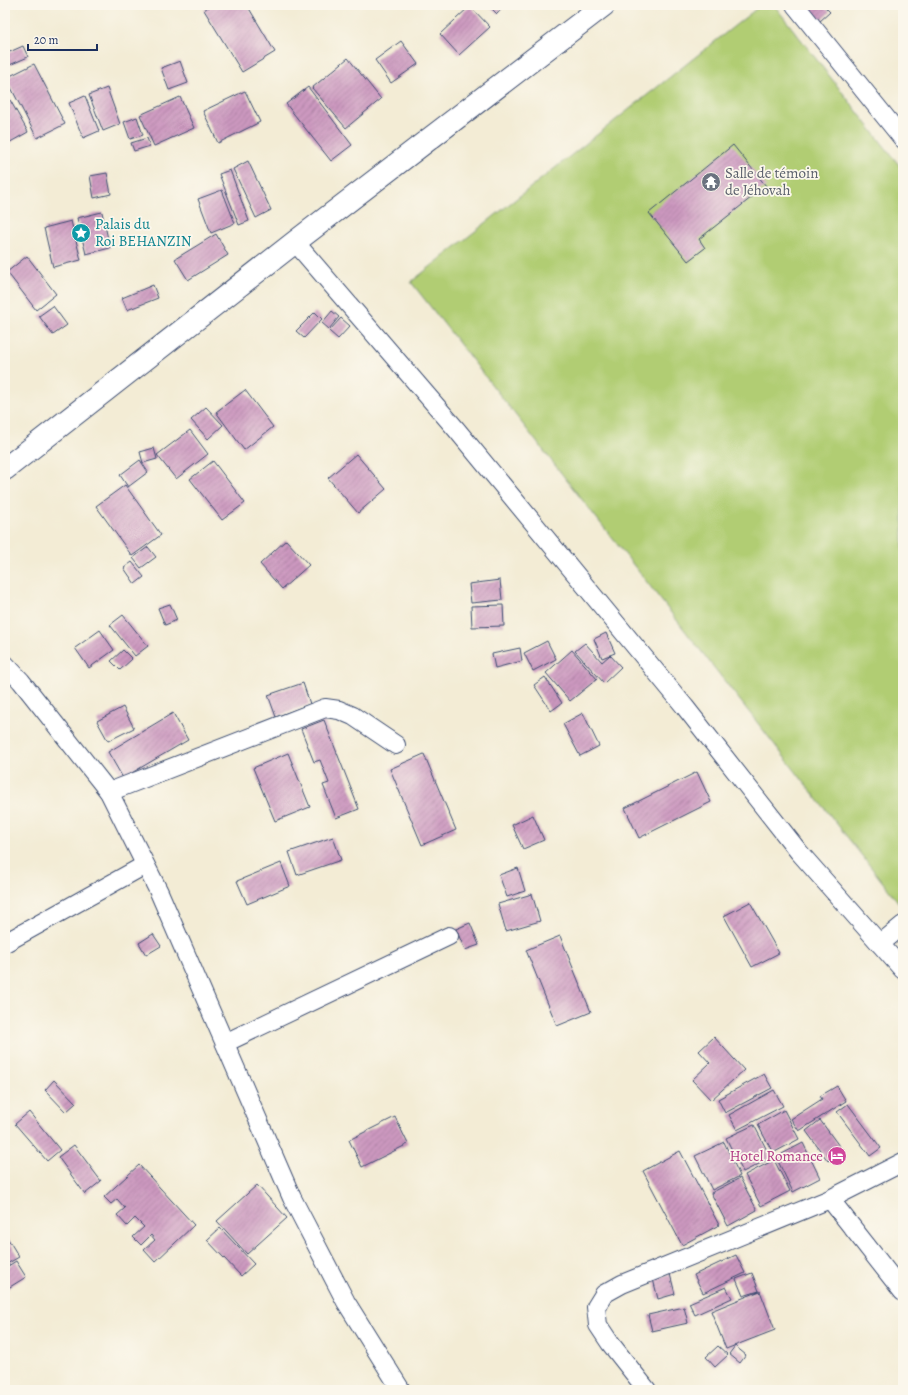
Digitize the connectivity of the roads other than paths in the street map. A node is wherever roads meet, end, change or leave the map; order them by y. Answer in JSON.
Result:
{"nodes":[{"id":1,"x":604,"y":5,"type":"edge"},
{"id":2,"x":795,"y":5,"type":"edge"},
{"id":3,"x":902,"y":136,"type":"edge"},
{"id":4,"x":295,"y":242,"type":"junction"},
{"id":5,"x":5,"y":469,"type":"edge"},
{"id":6,"x":5,"y":664,"type":"edge"},
{"id":7,"x":396,"y":745,"type":"dead end"},
{"id":8,"x":109,"y":792,"type":"junction"},
{"id":9,"x":145,"y":865,"type":"junction"},
{"id":10,"x":903,"y":925,"type":"edge"},
{"id":11,"x":449,"y":936,"type":"dead end"},
{"id":12,"x":5,"y":943,"type":"edge"},
{"id":13,"x":880,"y":944,"type":"junction"},
{"id":14,"x":903,"y":970,"type":"edge"},
{"id":15,"x":225,"y":1043,"type":"junction"},
{"id":16,"x":903,"y":1162,"type":"edge"},
{"id":17,"x":830,"y":1199,"type":"junction"},
{"id":18,"x":903,"y":1292,"type":"edge"},
{"id":19,"x":401,"y":1390,"type":"edge"},
{"id":20,"x":647,"y":1390,"type":"edge"}],
"edges":[{"from":1,"to":4,"type":"street"},
{"from":2,"to":3,"type":"street"},
{"from":4,"to":5,"type":"street"},
{"from":4,"to":13,"type":"street"},
{"from":6,"to":8,"type":"street"},
{"from":7,"to":8,"type":"street"},
{"from":8,"to":9,"type":"street"},
{"from":9,"to":12,"type":"street"},
{"from":9,"to":15,"type":"street"},
{"from":10,"to":13,"type":"street"},
{"from":11,"to":15,"type":"street"},
{"from":13,"to":14,"type":"street"},
{"from":15,"to":19,"type":"street"},
{"from":16,"to":17,"type":"street"},
{"from":17,"to":18,"type":"street"},
{"from":17,"to":20,"type":"street"}]}
